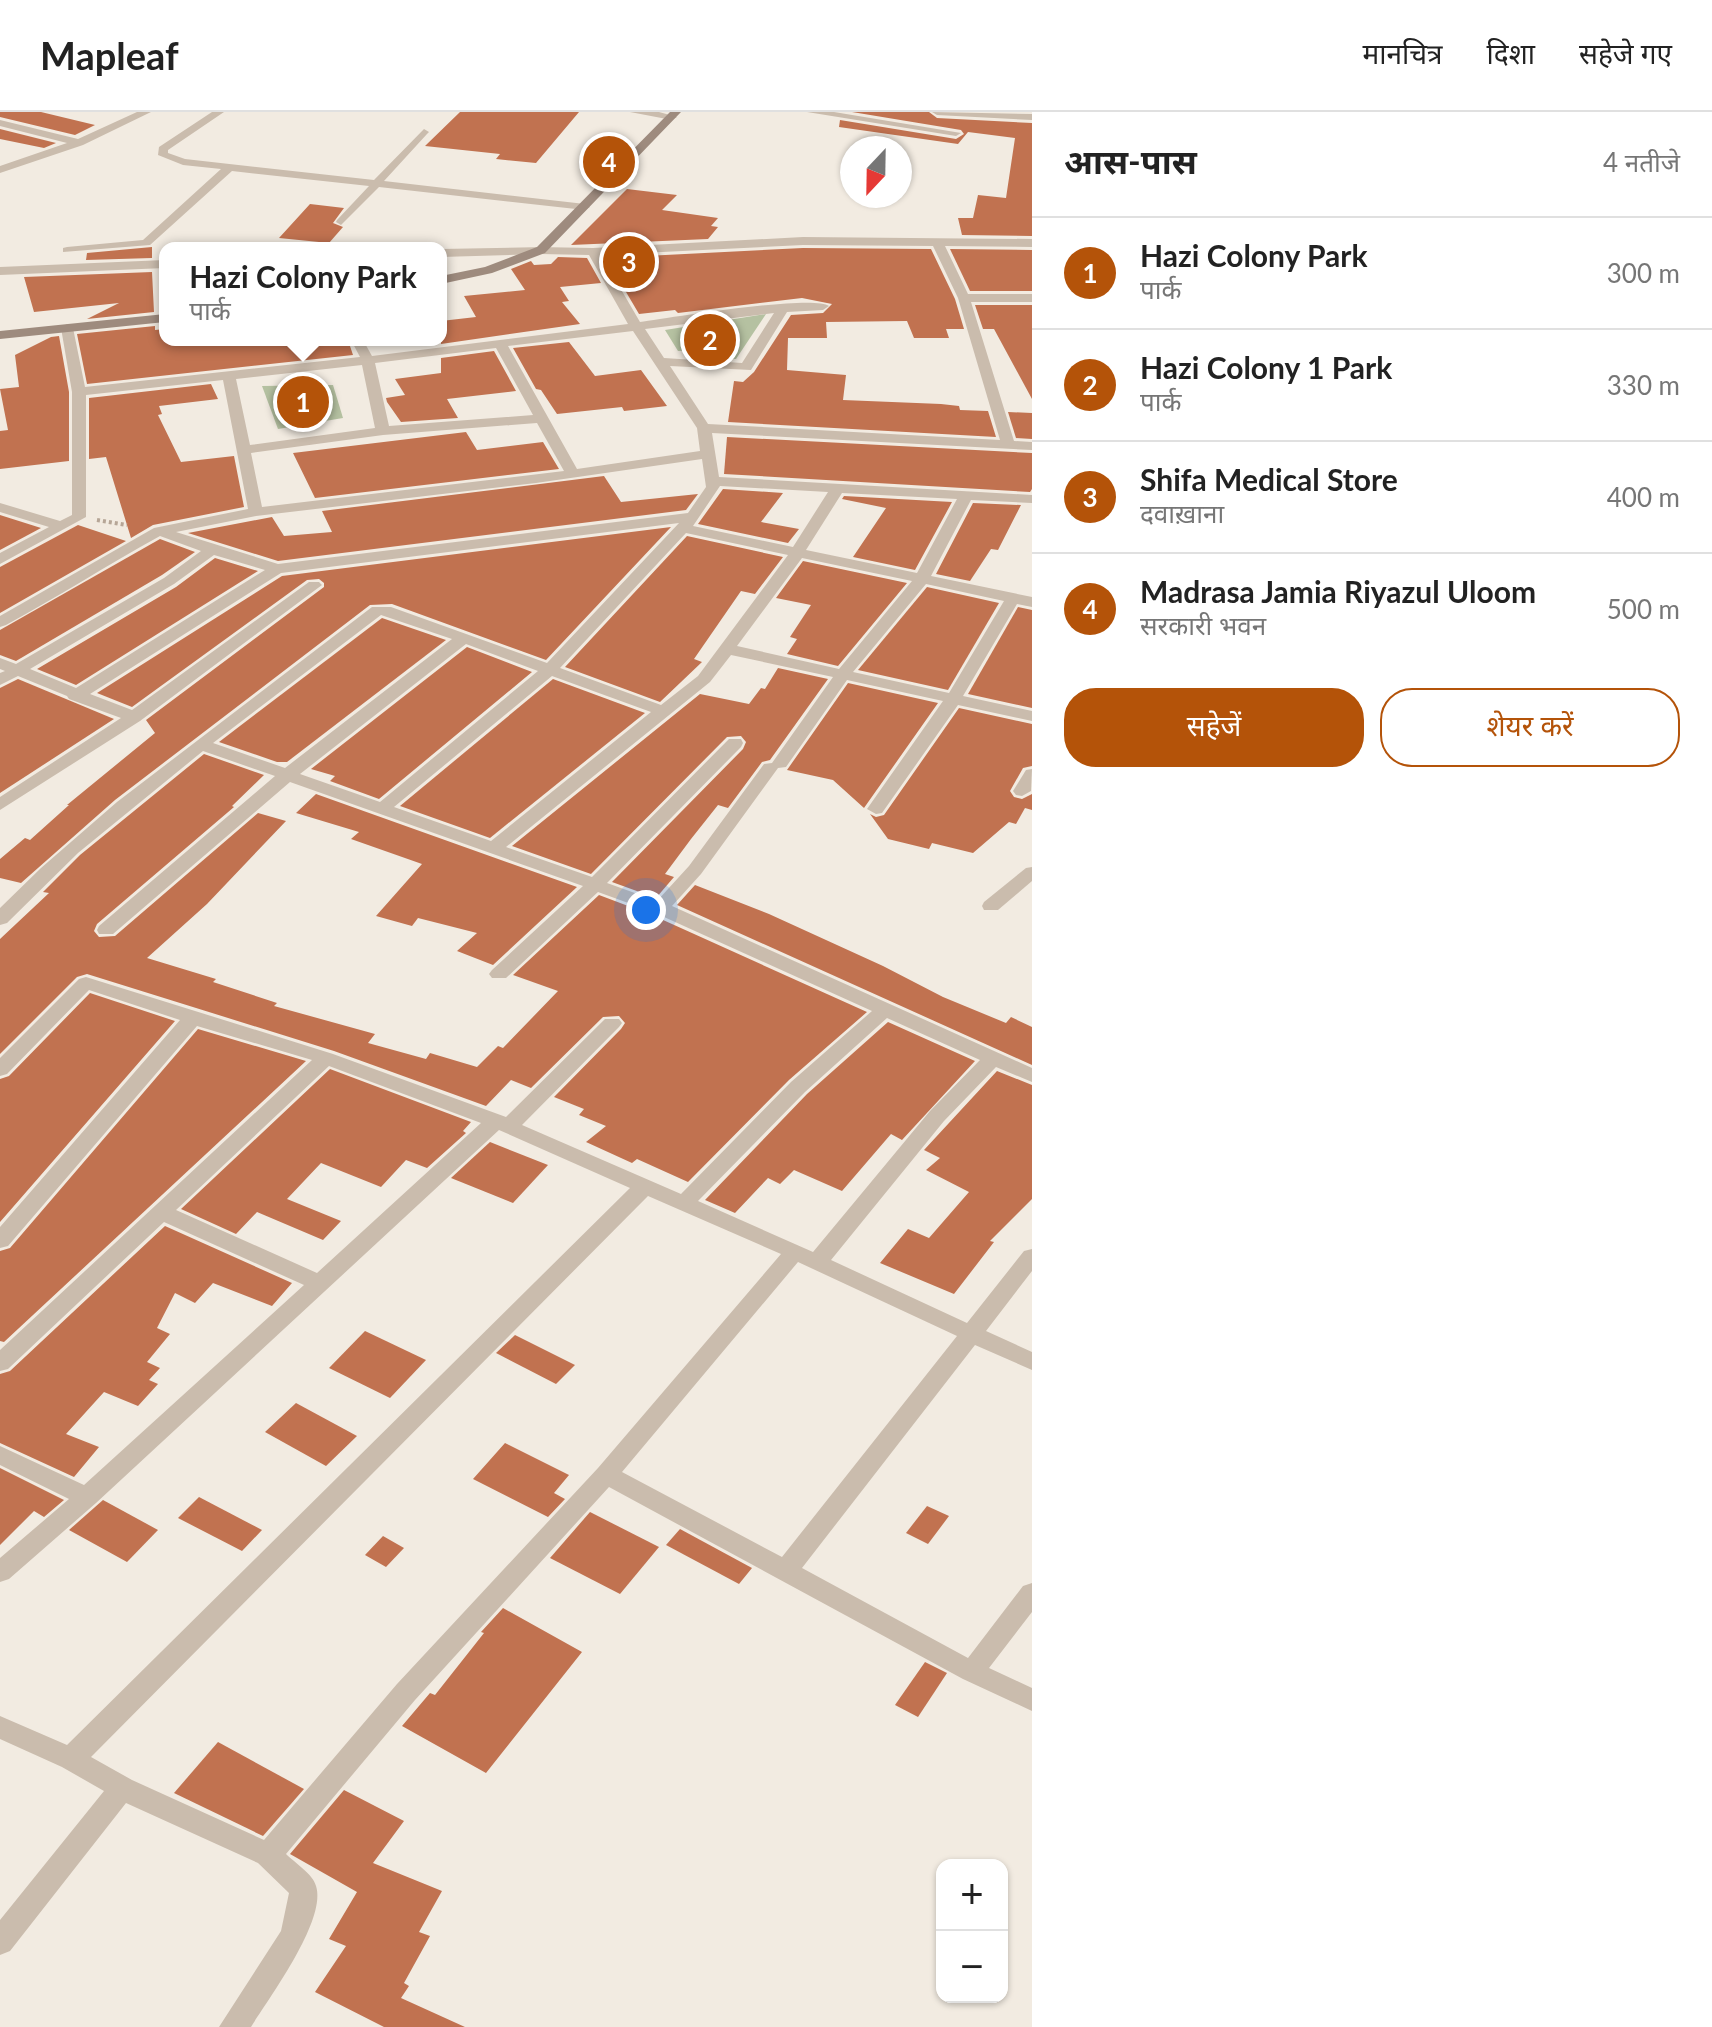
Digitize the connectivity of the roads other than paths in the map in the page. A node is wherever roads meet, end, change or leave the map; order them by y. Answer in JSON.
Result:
{"nodes":[{"id":1,"x":146,"y":112,"type":"edge"},
{"id":2,"x":219,"y":112,"type":"edge"},
{"id":3,"x":635,"y":112,"type":"edge"},
{"id":4,"x":812,"y":112,"type":"edge"},
{"id":5,"x":937,"y":112,"type":"edge"},
{"id":6,"x":674,"y":114,"type":"edge"},
{"id":7,"x":1032,"y":117,"type":"edge"},
{"id":8,"x":0,"y":123,"type":"edge"},
{"id":9,"x":424,"y":132,"type":"dead end"},
{"id":10,"x":956,"y":133,"type":"dead end"},
{"id":11,"x":79,"y":143,"type":"junction"},
{"id":12,"x":230,"y":167,"type":"junction"},
{"id":13,"x":0,"y":170,"type":"edge"},
{"id":14,"x":375,"y":183,"type":"junction"},
{"id":15,"x":585,"y":207,"type":"junction"},
{"id":16,"x":341,"y":222,"type":"dead end"},
{"id":17,"x":937,"y":242,"type":"junction"},
{"id":18,"x":1032,"y":243,"type":"edge"},
{"id":19,"x":67,"y":250,"type":"dead end"},
{"id":20,"x":541,"y":250,"type":"junction"},
{"id":21,"x":593,"y":252,"type":"junction"},
{"id":22,"x":447,"y":253,"type":"edge"},
{"id":23,"x":159,"y":264,"type":"edge"},
{"id":24,"x":0,"y":271,"type":"edge"},
{"id":25,"x":447,"y":279,"type":"edge"},
{"id":26,"x":964,"y":298,"type":"junction"},
{"id":27,"x":1032,"y":298,"type":"edge"},
{"id":28,"x":823,"y":306,"type":"dead end"},
{"id":29,"x":783,"y":308,"type":"junction"},
{"id":30,"x":159,"y":319,"type":"edge"},
{"id":31,"x":636,"y":326,"type":"junction"},
{"id":32,"x":67,"y":328,"type":"junction"},
{"id":33,"x":0,"y":335,"type":"edge"},
{"id":34,"x":500,"y":343,"type":"junction"},
{"id":35,"x":360,"y":346,"type":"edge"},
{"id":36,"x":368,"y":360,"type":"junction"},
{"id":37,"x":662,"y":362,"type":"junction"},
{"id":38,"x":229,"y":375,"type":"junction"},
{"id":39,"x":79,"y":392,"type":"junction"},
{"id":40,"x":543,"y":418,"type":"junction"},
{"id":41,"x":704,"y":428,"type":"junction"},
{"id":42,"x":383,"y":431,"type":"junction"},
{"id":43,"x":1008,"y":444,"type":"junction"},
{"id":44,"x":1032,"y":446,"type":"edge"},
{"id":45,"x":244,"y":450,"type":"junction"},
{"id":46,"x":708,"y":454,"type":"junction"},
{"id":47,"x":573,"y":474,"type":"junction"},
{"id":48,"x":712,"y":481,"type":"junction"},
{"id":49,"x":837,"y":489,"type":"junction"},
{"id":50,"x":966,"y":495,"type":"junction"},
{"id":51,"x":1032,"y":499,"type":"edge"},
{"id":52,"x":0,"y":507,"type":"edge"},
{"id":53,"x":256,"y":512,"type":"junction"},
{"id":54,"x":687,"y":523,"type":"junction"},
{"id":55,"x":60,"y":526,"type":"junction"},
{"id":56,"x":159,"y":531,"type":"junction"},
{"id":57,"x":212,"y":550,"type":"junction"},
{"id":58,"x":798,"y":553,"type":"junction"},
{"id":59,"x":0,"y":559,"type":"edge"},
{"id":60,"x":277,"y":569,"type":"junction"},
{"id":61,"x":922,"y":579,"type":"junction"},
{"id":62,"x":314,"y":585,"type":"dead end"},
{"id":63,"x":1013,"y":598,"type":"junction"},
{"id":64,"x":1032,"y":602,"type":"edge"},
{"id":65,"x":0,"y":622,"type":"edge"},
{"id":66,"x":464,"y":638,"type":"junction"},
{"id":67,"x":727,"y":649,"type":"junction"},
{"id":68,"x":0,"y":663,"type":"edge"},
{"id":69,"x":549,"y":670,"type":"junction"},
{"id":70,"x":17,"y":671,"type":"junction"},
{"id":71,"x":844,"y":673,"type":"junction"},
{"id":72,"x":0,"y":680,"type":"edge"},
{"id":73,"x":75,"y":696,"type":"junction"},
{"id":74,"x":954,"y":698,"type":"junction"},
{"id":75,"x":663,"y":711,"type":"junction"},
{"id":76,"x":1032,"y":716,"type":"edge"},
{"id":77,"x":134,"y":717,"type":"junction"},
{"id":78,"x":735,"y":743,"type":"dead end"},
{"id":79,"x":201,"y":744,"type":"junction"},
{"id":80,"x":1032,"y":774,"type":"edge"},
{"id":81,"x":287,"y":775,"type":"junction"},
{"id":82,"x":1022,"y":791,"type":"dead end"},
{"id":83,"x":0,"y":805,"type":"edge"},
{"id":84,"x":382,"y":809,"type":"junction"},
{"id":85,"x":876,"y":809,"type":"dead end"},
{"id":86,"x":493,"y":848,"type":"junction"},
{"id":87,"x":1032,"y":872,"type":"edge"},
{"id":88,"x":594,"y":886,"type":"junction"},
{"id":89,"x":991,"y":906,"type":"dead end"},
{"id":90,"x":660,"y":908,"type":"junction"},
{"id":91,"x":0,"y":919,"type":"edge"},
{"id":92,"x":106,"y":930,"type":"dead end"},
{"id":93,"x":499,"y":974,"type":"dead end"},
{"id":94,"x":886,"y":1009,"type":"junction"},
{"id":95,"x":193,"y":1018,"type":"junction"},
{"id":96,"x":612,"y":1023,"type":"dead end"},
{"id":97,"x":326,"y":1058,"type":"junction"},
{"id":98,"x":994,"y":1058,"type":"junction"},
{"id":99,"x":0,"y":1070,"type":"edge"},
{"id":100,"x":1032,"y":1076,"type":"edge"},
{"id":101,"x":502,"y":1124,"type":"junction"},
{"id":102,"x":645,"y":1186,"type":"junction"},
{"id":103,"x":682,"y":1205,"type":"junction"},
{"id":104,"x":163,"y":1213,"type":"junction"},
{"id":105,"x":0,"y":1241,"type":"edge"},
{"id":106,"x":1032,"y":1256,"type":"edge"},
{"id":107,"x":806,"y":1257,"type":"junction"},
{"id":108,"x":320,"y":1283,"type":"junction"},
{"id":109,"x":971,"y":1332,"type":"junction"},
{"id":110,"x":1032,"y":1362,"type":"edge"},
{"id":111,"x":0,"y":1363,"type":"edge"},
{"id":112,"x":0,"y":1455,"type":"edge"},
{"id":113,"x":606,"y":1474,"type":"junction"},
{"id":114,"x":87,"y":1497,"type":"junction"},
{"id":115,"x":786,"y":1570,"type":"junction"},
{"id":116,"x":0,"y":1572,"type":"edge"},
{"id":117,"x":1032,"y":1593,"type":"edge"},
{"id":118,"x":972,"y":1672,"type":"junction"},
{"id":119,"x":1032,"y":1700,"type":"edge"},
{"id":120,"x":0,"y":1727,"type":"edge"},
{"id":121,"x":71,"y":1759,"type":"junction"},
{"id":122,"x":122,"y":1788,"type":"junction"},
{"id":123,"x":268,"y":1855,"type":"junction"},
{"id":124,"x":0,"y":1942,"type":"edge"},
{"id":125,"x":234,"y":2027,"type":"edge"}],
"edges":[{"from":1,"to":11,"type":"street"},
{"from":2,"to":12,"type":"lane"},
{"from":3,"to":6,"type":"street"},
{"from":4,"to":10,"type":"street"},
{"from":5,"to":7,"type":"street"},
{"from":6,"to":15,"type":"main road"},
{"from":8,"to":11,"type":"street"},
{"from":9,"to":14,"type":"lane"},
{"from":11,"to":13,"type":"street"},
{"from":12,"to":14,"type":"lane"},
{"from":12,"to":19,"type":"lane"},
{"from":14,"to":15,"type":"lane"},
{"from":14,"to":16,"type":"lane"},
{"from":15,"to":20,"type":"main road"},
{"from":17,"to":18,"type":"street"},
{"from":17,"to":21,"type":"street"},
{"from":17,"to":26,"type":"street"},
{"from":20,"to":21,"type":"street"},
{"from":20,"to":22,"type":"street"},
{"from":20,"to":25,"type":"main road"},
{"from":21,"to":31,"type":"street"},
{"from":23,"to":24,"type":"street"},
{"from":26,"to":27,"type":"street"},
{"from":26,"to":43,"type":"street"},
{"from":28,"to":29,"type":"street"},
{"from":29,"to":31,"type":"street"},
{"from":29,"to":37,"type":"street"},
{"from":30,"to":32,"type":"main road"},
{"from":31,"to":34,"type":"street"},
{"from":31,"to":37,"type":"street"},
{"from":32,"to":33,"type":"main road"},
{"from":32,"to":39,"type":"street"},
{"from":34,"to":36,"type":"street"},
{"from":34,"to":40,"type":"street"},
{"from":35,"to":36,"type":"street"},
{"from":36,"to":38,"type":"street"},
{"from":36,"to":42,"type":"street"},
{"from":37,"to":41,"type":"street"},
{"from":38,"to":39,"type":"street"},
{"from":38,"to":45,"type":"street"},
{"from":39,"to":55,"type":"street"},
{"from":40,"to":42,"type":"street"},
{"from":40,"to":47,"type":"street"},
{"from":41,"to":43,"type":"street"},
{"from":41,"to":46,"type":"street"},
{"from":42,"to":45,"type":"street"},
{"from":43,"to":44,"type":"street"},
{"from":45,"to":53,"type":"street"},
{"from":46,"to":47,"type":"street"},
{"from":46,"to":48,"type":"street"},
{"from":47,"to":53,"type":"street"},
{"from":48,"to":49,"type":"street"},
{"from":48,"to":54,"type":"street"},
{"from":49,"to":50,"type":"street"},
{"from":49,"to":58,"type":"street"},
{"from":50,"to":51,"type":"street"},
{"from":50,"to":61,"type":"street"},
{"from":52,"to":55,"type":"street"},
{"from":53,"to":56,"type":"street"},
{"from":54,"to":58,"type":"street"},
{"from":54,"to":60,"type":"street"},
{"from":54,"to":69,"type":"street"},
{"from":55,"to":59,"type":"street"},
{"from":56,"to":57,"type":"street"},
{"from":56,"to":65,"type":"street"},
{"from":57,"to":60,"type":"street"},
{"from":57,"to":70,"type":"street"},
{"from":58,"to":61,"type":"street"},
{"from":58,"to":67,"type":"street"},
{"from":60,"to":73,"type":"street"},
{"from":61,"to":63,"type":"street"},
{"from":61,"to":71,"type":"street"},
{"from":62,"to":77,"type":"street"},
{"from":63,"to":64,"type":"street"},
{"from":63,"to":74,"type":"street"},
{"from":66,"to":69,"type":"street"},
{"from":66,"to":79,"type":"street"},
{"from":66,"to":81,"type":"street"},
{"from":67,"to":71,"type":"street"},
{"from":67,"to":75,"type":"street"},
{"from":68,"to":70,"type":"street"},
{"from":69,"to":75,"type":"street"},
{"from":69,"to":84,"type":"street"},
{"from":70,"to":72,"type":"street"},
{"from":70,"to":73,"type":"street"},
{"from":71,"to":74,"type":"street"},
{"from":71,"to":90,"type":"street"},
{"from":73,"to":77,"type":"street"},
{"from":74,"to":76,"type":"street"},
{"from":74,"to":85,"type":"street"},
{"from":75,"to":86,"type":"street"},
{"from":77,"to":83,"type":"street"},
{"from":78,"to":88,"type":"street"},
{"from":79,"to":81,"type":"street"},
{"from":79,"to":91,"type":"street"},
{"from":80,"to":82,"type":"street"},
{"from":81,"to":84,"type":"street"},
{"from":81,"to":92,"type":"street"},
{"from":84,"to":86,"type":"street"},
{"from":86,"to":88,"type":"street"},
{"from":87,"to":89,"type":"street"},
{"from":88,"to":90,"type":"street"},
{"from":88,"to":93,"type":"street"},
{"from":90,"to":94,"type":"street"},
{"from":94,"to":98,"type":"street"},
{"from":94,"to":103,"type":"street"},
{"from":95,"to":97,"type":"street"},
{"from":95,"to":99,"type":"street"},
{"from":95,"to":105,"type":"street"},
{"from":96,"to":101,"type":"street"},
{"from":97,"to":101,"type":"street"},
{"from":97,"to":104,"type":"street"},
{"from":98,"to":100,"type":"street"},
{"from":98,"to":107,"type":"street"},
{"from":101,"to":102,"type":"street"},
{"from":101,"to":108,"type":"street"},
{"from":102,"to":103,"type":"street"},
{"from":102,"to":121,"type":"street"},
{"from":103,"to":107,"type":"street"},
{"from":104,"to":108,"type":"street"},
{"from":104,"to":111,"type":"street"},
{"from":106,"to":109,"type":"street"},
{"from":107,"to":109,"type":"street"},
{"from":107,"to":113,"type":"street"},
{"from":108,"to":114,"type":"street"},
{"from":109,"to":110,"type":"street"},
{"from":109,"to":115,"type":"street"},
{"from":112,"to":114,"type":"street"},
{"from":113,"to":115,"type":"street"},
{"from":113,"to":123,"type":"street"},
{"from":114,"to":116,"type":"street"},
{"from":115,"to":118,"type":"street"},
{"from":117,"to":118,"type":"street"},
{"from":118,"to":119,"type":"street"},
{"from":120,"to":121,"type":"street"},
{"from":121,"to":122,"type":"street"},
{"from":122,"to":123,"type":"street"},
{"from":122,"to":124,"type":"street"},
{"from":123,"to":125,"type":"street"}]}
